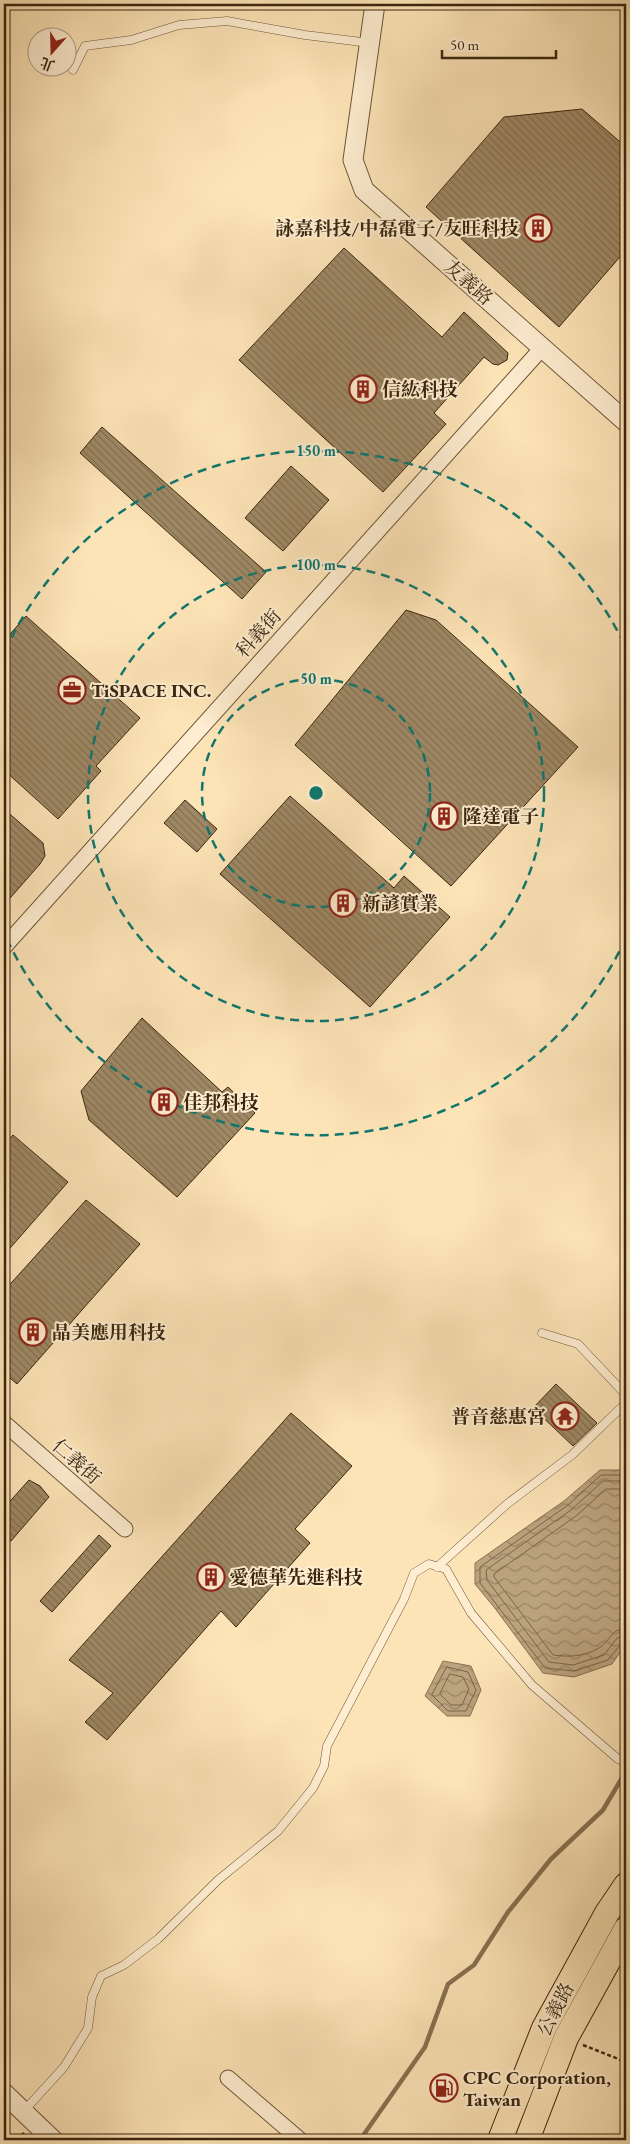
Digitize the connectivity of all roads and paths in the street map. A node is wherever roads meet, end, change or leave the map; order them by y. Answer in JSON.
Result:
{"nodes":[{"id":1,"x":375,"y":4,"type":"edge"},
{"id":2,"x":370,"y":43,"type":"junction"},
{"id":3,"x":78,"y":60,"type":"edge"},
{"id":4,"x":543,"y":347,"type":"junction"},
{"id":5,"x":626,"y":422,"type":"edge"},
{"id":6,"x":4,"y":947,"type":"edge"},
{"id":7,"x":542,"y":1333,"type":"dead end"},
{"id":8,"x":626,"y":1395,"type":"edge"},
{"id":9,"x":626,"y":1403,"type":"edge"},
{"id":10,"x":4,"y":1423,"type":"edge"},
{"id":11,"x":125,"y":1528,"type":"dead end"},
{"id":12,"x":437,"y":1566,"type":"junction"},
{"id":13,"x":626,"y":1763,"type":"edge"},
{"id":14,"x":626,"y":1885,"type":"edge"},
{"id":15,"x":626,"y":1929,"type":"edge"},
{"id":16,"x":566,"y":2038,"type":"junction"},
{"id":17,"x":626,"y":2062,"type":"edge"},
{"id":18,"x":228,"y":2078,"type":"dead end"},
{"id":19,"x":4,"y":2092,"type":"edge"},
{"id":20,"x":22,"y":2112,"type":"junction"},
{"id":21,"x":53,"y":2140,"type":"edge"},
{"id":22,"x":300,"y":2140,"type":"edge"},
{"id":23,"x":500,"y":2140,"type":"edge"},
{"id":24,"x":527,"y":2140,"type":"edge"}],
"edges":[{"from":1,"to":2,"type":"street","name":"友義路"},
{"from":2,"to":3,"type":"lane"},
{"from":2,"to":4,"type":"street","name":"友義路"},
{"from":4,"to":5,"type":"street","name":"友義路"},
{"from":4,"to":6,"type":"street","name":"科義街"},
{"from":7,"to":8,"type":"lane"},
{"from":9,"to":12,"type":"lane"},
{"from":10,"to":11,"type":"street","name":"仁義街"},
{"from":12,"to":13,"type":"lane"},
{"from":12,"to":20,"type":"lane"},
{"from":14,"to":23,"type":"main road","name":"公義路"},
{"from":15,"to":16,"type":"main road","name":"公義路"},
{"from":16,"to":17,"type":"path"},
{"from":16,"to":24,"type":"main road","name":"公義路"},
{"from":18,"to":22,"type":"street"},
{"from":19,"to":20,"type":"street"},
{"from":20,"to":21,"type":"street"}]}
